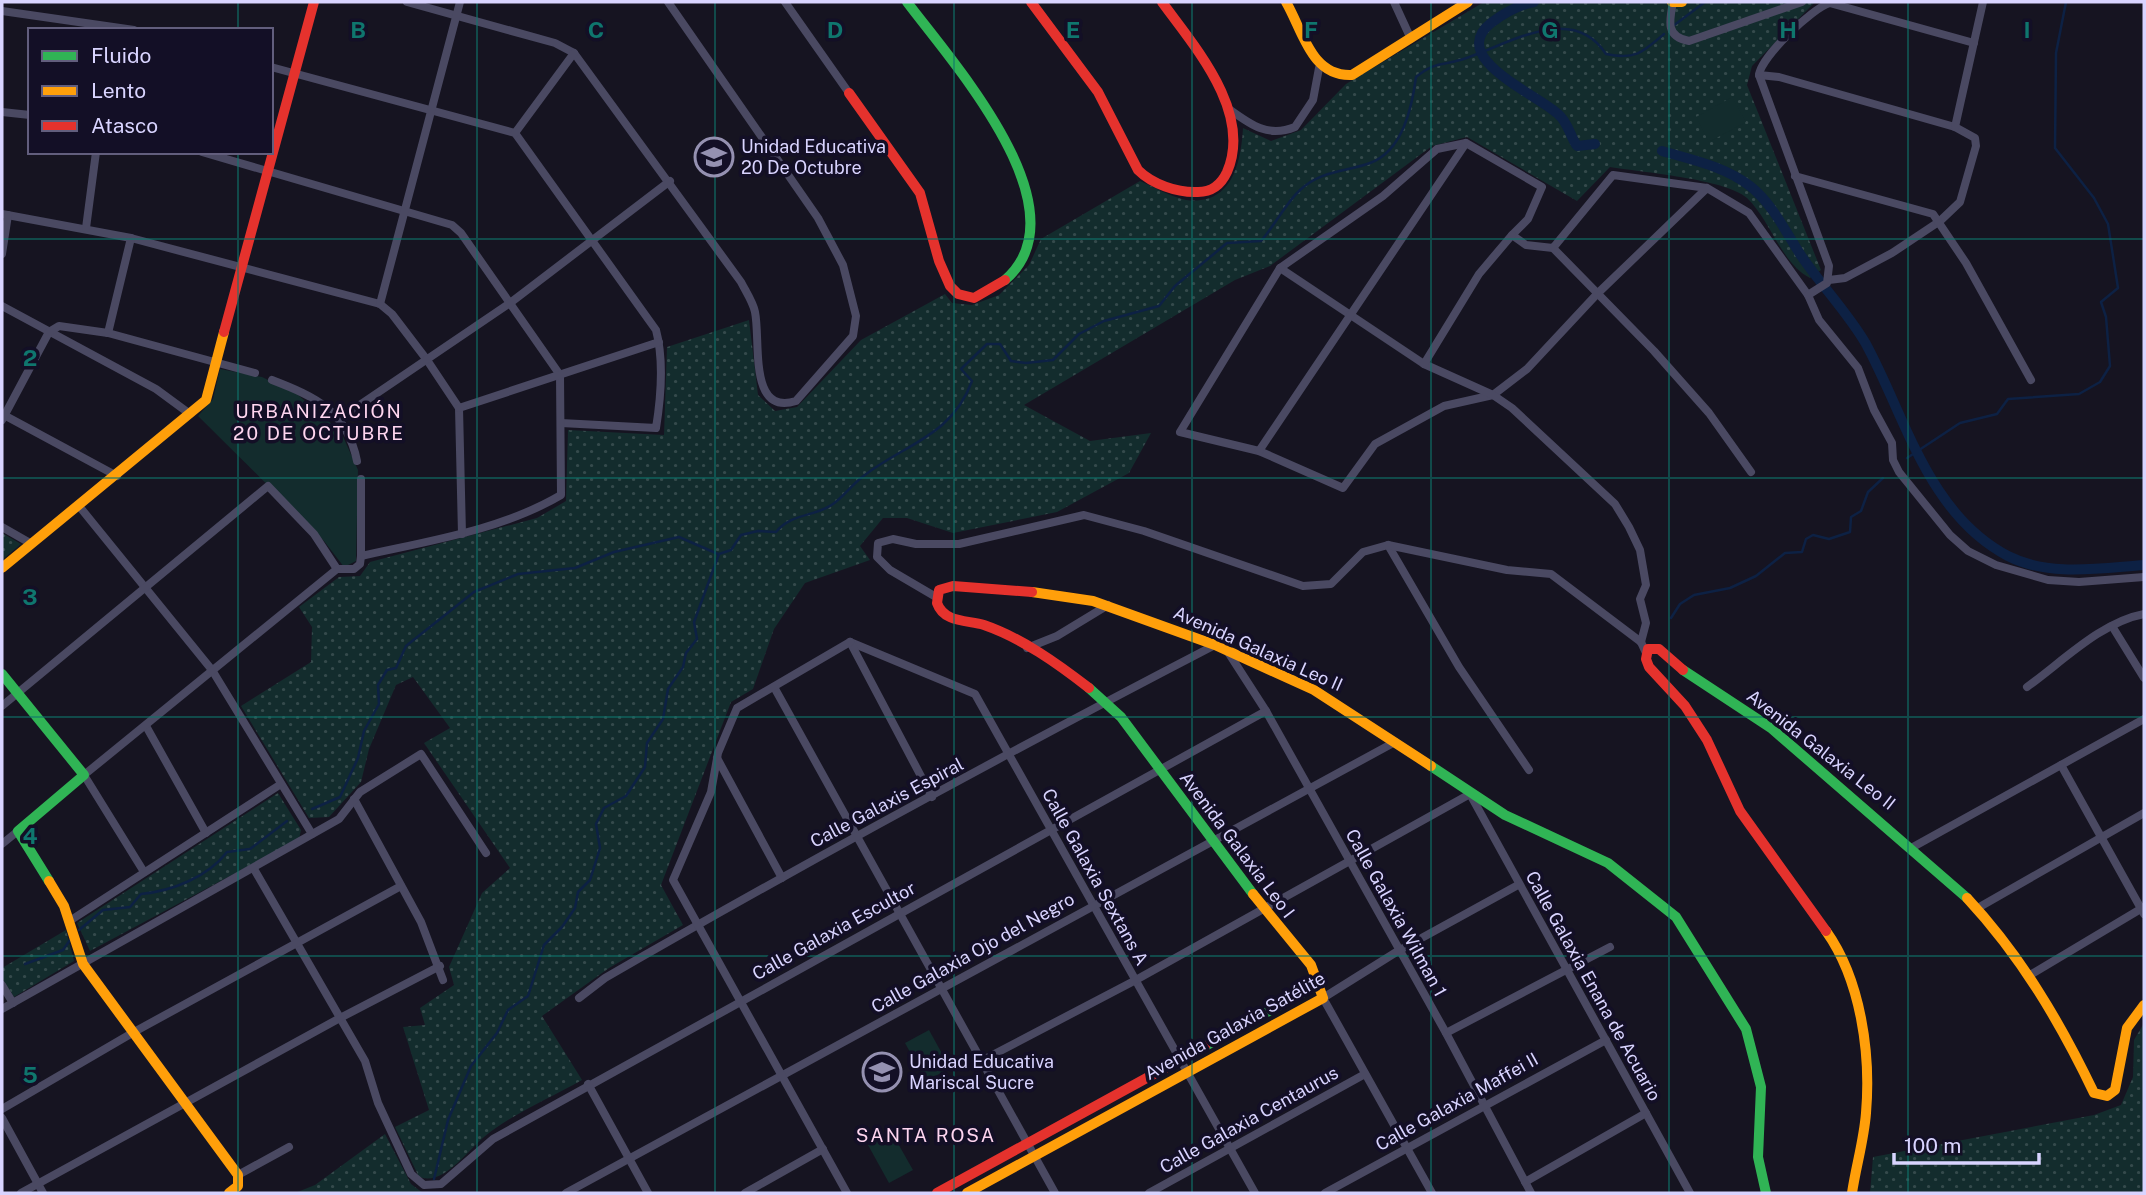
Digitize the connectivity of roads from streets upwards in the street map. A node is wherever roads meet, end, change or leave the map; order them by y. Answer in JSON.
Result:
{"nodes":[{"id":1,"x":314,"y":2,"type":"edge"},
{"id":2,"x":407,"y":2,"type":"edge"},
{"id":3,"x":460,"y":2,"type":"edge"},
{"id":4,"x":668,"y":2,"type":"edge"},
{"id":5,"x":785,"y":2,"type":"edge"},
{"id":6,"x":907,"y":2,"type":"edge"},
{"id":7,"x":1031,"y":2,"type":"edge"},
{"id":8,"x":1162,"y":2,"type":"edge"},
{"id":9,"x":1286,"y":2,"type":"edge"},
{"id":10,"x":1394,"y":2,"type":"edge"},
{"id":11,"x":1468,"y":2,"type":"edge"},
{"id":12,"x":1672,"y":2,"type":"edge"},
{"id":13,"x":1682,"y":2,"type":"edge"},
{"id":14,"x":1802,"y":2,"type":"edge"},
{"id":15,"x":1828,"y":2,"type":"edge"},
{"id":16,"x":1983,"y":2,"type":"edge"},
{"id":17,"x":2,"y":10,"type":"edge"},
{"id":18,"x":457,"y":16,"type":"junction"},
{"id":19,"x":118,"y":28,"type":"edge"},
{"id":20,"x":1411,"y":39,"type":"junction"},
{"id":21,"x":1974,"y":43,"type":"junction"},
{"id":22,"x":574,"y":53,"type":"junction"},
{"id":23,"x":273,"y":68,"type":"edge"},
{"id":24,"x":1320,"y":68,"type":"junction"},
{"id":25,"x":295,"y":74,"type":"junction"},
{"id":26,"x":1759,"y":75,"type":"junction"},
{"id":27,"x":849,"y":93,"type":"joint"},
{"id":28,"x":1229,"y":109,"type":"junction"},
{"id":29,"x":2,"y":111,"type":"edge"},
{"id":30,"x":432,"y":112,"type":"junction"},
{"id":31,"x":28,"y":116,"type":"edge"},
{"id":32,"x":1955,"y":127,"type":"junction"},
{"id":33,"x":515,"y":134,"type":"junction"},
{"id":34,"x":1465,"y":143,"type":"junction"},
{"id":35,"x":96,"y":154,"type":"edge"},
{"id":36,"x":209,"y":154,"type":"edge"},
{"id":37,"x":269,"y":170,"type":"junction"},
{"id":38,"x":1795,"y":176,"type":"junction"},
{"id":39,"x":670,"y":181,"type":"junction"},
{"id":40,"x":1707,"y":188,"type":"junction"},
{"id":41,"x":405,"y":210,"type":"junction"},
{"id":42,"x":5,"y":215,"type":"edge"},
{"id":43,"x":1940,"y":222,"type":"junction"},
{"id":44,"x":86,"y":228,"type":"junction"},
{"id":45,"x":1512,"y":234,"type":"junction"},
{"id":46,"x":131,"y":238,"type":"junction"},
{"id":47,"x":591,"y":241,"type":"junction"},
{"id":48,"x":1553,"y":248,"type":"junction"},
{"id":49,"x":2,"y":254,"type":"edge"},
{"id":50,"x":243,"y":268,"type":"junction"},
{"id":51,"x":1280,"y":268,"type":"junction"},
{"id":52,"x":1828,"y":281,"type":"junction"},
{"id":53,"x":1597,"y":295,"type":"junction"},
{"id":54,"x":1808,"y":295,"type":"junction"},
{"id":55,"x":510,"y":303,"type":"junction"},
{"id":56,"x":380,"y":304,"type":"junction"},
{"id":57,"x":2,"y":306,"type":"edge"},
{"id":58,"x":1352,"y":313,"type":"junction"},
{"id":59,"x":49,"y":332,"type":"junction"},
{"id":60,"x":108,"y":333,"type":"junction"},
{"id":61,"x":659,"y":342,"type":"junction"},
{"id":62,"x":427,"y":360,"type":"junction"},
{"id":63,"x":216,"y":364,"type":"junction"},
{"id":64,"x":1424,"y":364,"type":"junction"},
{"id":65,"x":255,"y":373,"type":"dead end"},
{"id":66,"x":560,"y":375,"type":"junction"},
{"id":67,"x":272,"y":380,"type":"dead end"},
{"id":68,"x":2031,"y":380,"type":"dead end"},
{"id":69,"x":1493,"y":396,"type":"junction"},
{"id":70,"x":458,"y":408,"type":"junction"},
{"id":71,"x":190,"y":414,"type":"junction"},
{"id":72,"x":3,"y":416,"type":"edge"},
{"id":73,"x":339,"y":419,"type":"junction"},
{"id":74,"x":561,"y":423,"type":"junction"},
{"id":75,"x":1259,"y":451,"type":"junction"},
{"id":76,"x":357,"y":461,"type":"dead end"},
{"id":77,"x":1751,"y":472,"type":"dead end"},
{"id":78,"x":117,"y":475,"type":"junction"},
{"id":79,"x":361,"y":479,"type":"dead end"},
{"id":80,"x":79,"y":506,"type":"junction"},
{"id":81,"x":2,"y":527,"type":"edge"},
{"id":82,"x":462,"y":534,"type":"junction"},
{"id":83,"x":30,"y":543,"type":"junction"},
{"id":84,"x":1388,"y":545,"type":"junction"},
{"id":85,"x":361,"y":556,"type":"junction"},
{"id":86,"x":2,"y":568,"type":"edge"},
{"id":87,"x":337,"y":569,"type":"junction"},
{"id":88,"x":2144,"y":577,"type":"edge"},
{"id":89,"x":145,"y":587,"type":"junction"},
{"id":90,"x":936,"y":597,"type":"junction"},
{"id":91,"x":1108,"y":606,"type":"junction"},
{"id":92,"x":2144,"y":614,"type":"edge"},
{"id":93,"x":2112,"y":626,"type":"junction"},
{"id":94,"x":850,"y":642,"type":"junction"},
{"id":95,"x":1215,"y":645,"type":"junction"},
{"id":96,"x":1026,"y":648,"type":"junction"},
{"id":97,"x":1643,"y":648,"type":"junction"},
{"id":98,"x":1228,"y":652,"type":"junction"},
{"id":99,"x":212,"y":670,"type":"junction"},
{"id":100,"x":2,"y":674,"type":"edge"},
{"id":101,"x":2144,"y":678,"type":"edge"},
{"id":102,"x":774,"y":687,"type":"junction"},
{"id":103,"x":2027,"y":687,"type":"dead end"},
{"id":104,"x":17,"y":693,"type":"junction"},
{"id":105,"x":1106,"y":701,"type":"junction"},
{"id":106,"x":2,"y":706,"type":"edge"},
{"id":107,"x":1266,"y":711,"type":"junction"},
{"id":108,"x":2144,"y":719,"type":"edge"},
{"id":109,"x":146,"y":726,"type":"junction"},
{"id":110,"x":1395,"y":742,"type":"junction"},
{"id":111,"x":1009,"y":754,"type":"junction"},
{"id":112,"x":717,"y":758,"type":"junction"},
{"id":113,"x":2061,"y":765,"type":"junction"},
{"id":114,"x":1529,"y":770,"type":"dead end"},
{"id":115,"x":1160,"y":772,"type":"junction"},
{"id":116,"x":84,"y":775,"type":"junction"},
{"id":117,"x":281,"y":784,"type":"junction"},
{"id":118,"x":1307,"y":787,"type":"junction"},
{"id":119,"x":1470,"y":794,"type":"junction"},
{"id":120,"x":932,"y":797,"type":"junction"},
{"id":121,"x":354,"y":799,"type":"junction"},
{"id":122,"x":2144,"y":813,"type":"edge"},
{"id":123,"x":18,"y":831,"type":"junction"},
{"id":124,"x":1051,"y":832,"type":"junction"},
{"id":125,"x":206,"y":833,"type":"junction"},
{"id":126,"x":312,"y":834,"type":"junction"},
{"id":127,"x":857,"y":836,"type":"junction"},
{"id":128,"x":2102,"y":838,"type":"junction"},
{"id":129,"x":1214,"y":842,"type":"junction"},
{"id":130,"x":2,"y":844,"type":"edge"},
{"id":131,"x":1913,"y":847,"type":"junction"},
{"id":132,"x":486,"y":853,"type":"dead end"},
{"id":133,"x":1348,"y":861,"type":"junction"},
{"id":134,"x":254,"y":869,"type":"junction"},
{"id":135,"x":144,"y":872,"type":"junction"},
{"id":136,"x":782,"y":878,"type":"junction"},
{"id":137,"x":1518,"y":885,"type":"junction"},
{"id":138,"x":401,"y":886,"type":"junction"},
{"id":139,"x":1091,"y":905,"type":"junction"},
{"id":140,"x":1265,"y":909,"type":"junction"},
{"id":141,"x":1976,"y":909,"type":"junction"},
{"id":142,"x":2143,"y":910,"type":"edge"},
{"id":143,"x":900,"y":913,"type":"junction"},
{"id":144,"x":71,"y":920,"type":"junction"},
{"id":145,"x":699,"y":924,"type":"junction"},
{"id":146,"x":296,"y":942,"type":"junction"},
{"id":147,"x":1610,"y":947,"type":"dead end"},
{"id":148,"x":1398,"y":951,"type":"junction"},
{"id":149,"x":83,"y":964,"type":"junction"},
{"id":150,"x":440,"y":966,"type":"junction"},
{"id":151,"x":1566,"y":970,"type":"junction"},
{"id":152,"x":2030,"y":975,"type":"junction"},
{"id":153,"x":443,"y":980,"type":"dead end"},
{"id":154,"x":1134,"y":981,"type":"junction"},
{"id":155,"x":2,"y":985,"type":"edge"},
{"id":156,"x":1316,"y":985,"type":"junction"},
{"id":157,"x":942,"y":989,"type":"junction"},
{"id":158,"x":579,"y":998,"type":"dead end"},
{"id":159,"x":1323,"y":998,"type":"junction"},
{"id":160,"x":739,"y":1002,"type":"junction"},
{"id":161,"x":13,"y":1003,"type":"junction"},
{"id":162,"x":2144,"y":1005,"type":"edge"},
{"id":163,"x":2,"y":1009,"type":"edge"},
{"id":164,"x":340,"y":1017,"type":"junction"},
{"id":165,"x":134,"y":1032,"type":"junction"},
{"id":166,"x":1446,"y":1033,"type":"junction"},
{"id":167,"x":1606,"y":1040,"type":"junction"},
{"id":168,"x":981,"y":1061,"type":"junction"},
{"id":169,"x":1178,"y":1061,"type":"junction"},
{"id":170,"x":1186,"y":1073,"type":"junction"},
{"id":171,"x":1365,"y":1074,"type":"junction"},
{"id":172,"x":781,"y":1075,"type":"junction"},
{"id":173,"x":588,"y":1084,"type":"junction"},
{"id":174,"x":186,"y":1103,"type":"junction"},
{"id":175,"x":1484,"y":1104,"type":"junction"},
{"id":176,"x":2,"y":1109,"type":"edge"},
{"id":177,"x":1646,"y":1113,"type":"junction"},
{"id":178,"x":2,"y":1118,"type":"edge"},
{"id":179,"x":1027,"y":1144,"type":"junction"},
{"id":180,"x":1407,"y":1146,"type":"junction"},
{"id":181,"x":289,"y":1147,"type":"dead end"},
{"id":182,"x":1230,"y":1148,"type":"junction"},
{"id":183,"x":823,"y":1149,"type":"junction"},
{"id":184,"x":1035,"y":1156,"type":"junction"},
{"id":185,"x":629,"y":1159,"type":"junction"},
{"id":186,"x":238,"y":1175,"type":"junction"},
{"id":187,"x":1525,"y":1182,"type":"junction"},
{"id":188,"x":38,"y":1184,"type":"junction"},
{"id":189,"x":1688,"y":1192,"type":"edge"},
{"id":190,"x":21,"y":1193,"type":"edge"},
{"id":191,"x":43,"y":1193,"type":"edge"},
{"id":192,"x":229,"y":1193,"type":"edge"},
{"id":193,"x":566,"y":1193,"type":"edge"},
{"id":194,"x":648,"y":1193,"type":"edge"},
{"id":195,"x":745,"y":1193,"type":"edge"},
{"id":196,"x":847,"y":1193,"type":"edge"},
{"id":197,"x":937,"y":1193,"type":"edge"},
{"id":198,"x":967,"y":1193,"type":"edge"},
{"id":199,"x":1055,"y":1193,"type":"edge"},
{"id":200,"x":1149,"y":1193,"type":"edge"},
{"id":201,"x":1255,"y":1193,"type":"edge"},
{"id":202,"x":1325,"y":1193,"type":"edge"},
{"id":203,"x":1432,"y":1193,"type":"edge"},
{"id":204,"x":1531,"y":1193,"type":"edge"},
{"id":205,"x":1766,"y":1193,"type":"edge"},
{"id":206,"x":1852,"y":1193,"type":"edge"}],
"edges":[{"from":1,"to":25,"type":"street"},
{"from":2,"to":18,"type":"street"},
{"from":3,"to":18,"type":"street"},
{"from":4,"to":39,"type":"street"},
{"from":5,"to":27,"type":"street"},
{"from":6,"to":27,"type":"street"},
{"from":7,"to":28,"type":"street"},
{"from":8,"to":28,"type":"street"},
{"from":9,"to":24,"type":"street"},
{"from":10,"to":20,"type":"street"},
{"from":11,"to":20,"type":"street"},
{"from":12,"to":13,"type":"street"},
{"from":12,"to":14,"type":"street"},
{"from":15,"to":21,"type":"street"},
{"from":15,"to":26,"type":"street"},
{"from":16,"to":21,"type":"street"},
{"from":17,"to":19,"type":"street"},
{"from":18,"to":22,"type":"street"},
{"from":18,"to":30,"type":"street"},
{"from":20,"to":24,"type":"street"},
{"from":21,"to":32,"type":"street"},
{"from":22,"to":33,"type":"street"},
{"from":22,"to":39,"type":"street"},
{"from":23,"to":25,"type":"street"},
{"from":24,"to":28,"type":"street"},
{"from":25,"to":30,"type":"street"},
{"from":25,"to":37,"type":"street"},
{"from":26,"to":32,"type":"street"},
{"from":26,"to":38,"type":"street"},
{"from":29,"to":31,"type":"street"},
{"from":30,"to":33,"type":"street"},
{"from":30,"to":41,"type":"street"},
{"from":32,"to":43,"type":"street"},
{"from":33,"to":47,"type":"street"},
{"from":34,"to":45,"type":"street"},
{"from":34,"to":51,"type":"street"},
{"from":34,"to":58,"type":"street"},
{"from":35,"to":44,"type":"street"},
{"from":36,"to":37,"type":"street"},
{"from":37,"to":41,"type":"street"},
{"from":37,"to":50,"type":"street"},
{"from":38,"to":43,"type":"street"},
{"from":38,"to":52,"type":"street"},
{"from":39,"to":47,"type":"street"},
{"from":40,"to":48,"type":"street"},
{"from":40,"to":53,"type":"street"},
{"from":40,"to":54,"type":"street"},
{"from":41,"to":55,"type":"street"},
{"from":41,"to":56,"type":"street"},
{"from":42,"to":44,"type":"street"},
{"from":42,"to":49,"type":"street"},
{"from":43,"to":52,"type":"street"},
{"from":43,"to":68,"type":"street"},
{"from":44,"to":46,"type":"street"},
{"from":45,"to":48,"type":"street"},
{"from":45,"to":64,"type":"street"},
{"from":46,"to":50,"type":"street"},
{"from":46,"to":60,"type":"street"},
{"from":47,"to":55,"type":"street"},
{"from":47,"to":61,"type":"street"},
{"from":48,"to":53,"type":"street"},
{"from":50,"to":56,"type":"street"},
{"from":50,"to":63,"type":"street"},
{"from":51,"to":58,"type":"street"},
{"from":51,"to":75,"type":"street"},
{"from":52,"to":54,"type":"street"},
{"from":53,"to":69,"type":"street"},
{"from":53,"to":77,"type":"street"},
{"from":54,"to":88,"type":"street"},
{"from":55,"to":62,"type":"street"},
{"from":55,"to":66,"type":"street"},
{"from":56,"to":62,"type":"street"},
{"from":57,"to":59,"type":"street"},
{"from":58,"to":64,"type":"street"},
{"from":58,"to":75,"type":"street"},
{"from":59,"to":60,"type":"street"},
{"from":59,"to":71,"type":"street"},
{"from":59,"to":72,"type":"street"},
{"from":60,"to":63,"type":"street"},
{"from":61,"to":66,"type":"street"},
{"from":61,"to":74,"type":"street"},
{"from":62,"to":70,"type":"street"},
{"from":62,"to":73,"type":"street"},
{"from":63,"to":65,"type":"street"},
{"from":63,"to":71,"type":"street"},
{"from":64,"to":69,"type":"street"},
{"from":66,"to":70,"type":"street"},
{"from":66,"to":74,"type":"street"},
{"from":67,"to":73,"type":"street"},
{"from":69,"to":75,"type":"street"},
{"from":69,"to":97,"type":"street"},
{"from":70,"to":82,"type":"street"},
{"from":71,"to":78,"type":"street"},
{"from":72,"to":78,"type":"street"},
{"from":73,"to":76,"type":"street"},
{"from":74,"to":82,"type":"street"},
{"from":78,"to":80,"type":"street"},
{"from":79,"to":85,"type":"street"},
{"from":80,"to":83,"type":"street"},
{"from":80,"to":89,"type":"street"},
{"from":81,"to":83,"type":"street"},
{"from":82,"to":85,"type":"street"},
{"from":83,"to":86,"type":"street"},
{"from":84,"to":90,"type":"street"},
{"from":84,"to":97,"type":"street"},
{"from":84,"to":114,"type":"street"},
{"from":85,"to":87,"type":"street"},
{"from":87,"to":89,"type":"street"},
{"from":87,"to":99,"type":"street"},
{"from":89,"to":99,"type":"street"},
{"from":89,"to":104,"type":"street"},
{"from":90,"to":91,"type":"street","name":"Avenida Galaxia Leo II"},
{"from":90,"to":96,"type":"street","name":"Avenida Galaxia Leo I"},
{"from":91,"to":95,"type":"street","name":"Avenida Galaxia Leo II"},
{"from":91,"to":96,"type":"street"},
{"from":92,"to":93,"type":"street"},
{"from":93,"to":101,"type":"street"},
{"from":93,"to":103,"type":"street"},
{"from":94,"to":102,"type":"street"},
{"from":94,"to":111,"type":"street","name":"Calle Galaxia Sextans A"},
{"from":94,"to":120,"type":"street"},
{"from":95,"to":98,"type":"street","name":"Avenida Galaxia Leo II"},
{"from":95,"to":105,"type":"street","name":"Calle Galaxis Espiral"},
{"from":96,"to":105,"type":"street","name":"Avenida Galaxia Leo I"},
{"from":97,"to":131,"type":"street","name":"Avenida Galaxia Leo II"},
{"from":97,"to":206,"type":"street"},
{"from":98,"to":107,"type":"street","name":"Calle Galaxia Wilman 1"},
{"from":98,"to":110,"type":"street","name":"Avenida Galaxia Leo II"},
{"from":99,"to":109,"type":"street"},
{"from":99,"to":117,"type":"street"},
{"from":100,"to":104,"type":"street"},
{"from":102,"to":112,"type":"street"},
{"from":102,"to":127,"type":"street"},
{"from":104,"to":106,"type":"street"},
{"from":104,"to":116,"type":"street"},
{"from":105,"to":111,"type":"street","name":"Calle Galaxis Espiral"},
{"from":105,"to":115,"type":"street","name":"Avenida Galaxia Leo I"},
{"from":107,"to":115,"type":"street","name":"Calle Galaxia Escultor"},
{"from":107,"to":118,"type":"street","name":"Calle Galaxia Wilman 1"},
{"from":108,"to":113,"type":"street"},
{"from":109,"to":116,"type":"street"},
{"from":109,"to":125,"type":"street"},
{"from":110,"to":118,"type":"street","name":"Calle Galaxia Ojo del Negro"},
{"from":110,"to":119,"type":"street","name":"Avenida Galaxia Leo II"},
{"from":111,"to":120,"type":"street","name":"Calle Galaxis Espiral"},
{"from":111,"to":124,"type":"street","name":"Calle Galaxia Sextans A"},
{"from":112,"to":136,"type":"street"},
{"from":112,"to":145,"type":"street"},
{"from":113,"to":128,"type":"street"},
{"from":113,"to":131,"type":"street"},
{"from":115,"to":124,"type":"street","name":"Calle Galaxia Escultor"},
{"from":115,"to":129,"type":"street","name":"Avenida Galaxia Leo I"},
{"from":116,"to":123,"type":"street"},
{"from":116,"to":135,"type":"street"},
{"from":117,"to":125,"type":"street"},
{"from":117,"to":126,"type":"street"},
{"from":118,"to":129,"type":"street","name":"Calle Galaxia Ojo del Negro"},
{"from":118,"to":133,"type":"street","name":"Calle Galaxia Wilman 1"},
{"from":119,"to":133,"type":"street"},
{"from":119,"to":137,"type":"street","name":"Calle Galaxia Enana de Acuario"},
{"from":119,"to":205,"type":"street","name":"Avenida Galaxia Leo II"},
{"from":120,"to":127,"type":"street","name":"Calle Galaxis Espiral"},
{"from":121,"to":126,"type":"street"},
{"from":121,"to":132,"type":"street"},
{"from":121,"to":138,"type":"street"},
{"from":122,"to":128,"type":"street"},
{"from":123,"to":130,"type":"street"},
{"from":123,"to":144,"type":"street"},
{"from":124,"to":139,"type":"street","name":"Calle Galaxia Sextans A"},
{"from":124,"to":143,"type":"street","name":"Calle Galaxia Escultor"},
{"from":125,"to":135,"type":"street"},
{"from":126,"to":134,"type":"street"},
{"from":127,"to":136,"type":"street","name":"Calle Galaxis Espiral"},
{"from":127,"to":143,"type":"street"},
{"from":128,"to":141,"type":"street"},
{"from":128,"to":142,"type":"street"},
{"from":129,"to":139,"type":"street","name":"Calle Galaxia Ojo del Negro"},
{"from":129,"to":140,"type":"street","name":"Avenida Galaxia Leo I"},
{"from":131,"to":141,"type":"street","name":"Avenida Galaxia Leo II"},
{"from":133,"to":140,"type":"street"},
{"from":133,"to":148,"type":"street","name":"Calle Galaxia Wilman 1"},
{"from":134,"to":146,"type":"street"},
{"from":134,"to":149,"type":"street"},
{"from":135,"to":144,"type":"street"},
{"from":136,"to":145,"type":"street","name":"Calle Galaxis Espiral"},
{"from":137,"to":148,"type":"street","name":"Avenida Galaxia Satélite"},
{"from":137,"to":151,"type":"street","name":"Calle Galaxia Enana de Acuario"},
{"from":138,"to":146,"type":"street"},
{"from":138,"to":150,"type":"street"},
{"from":139,"to":154,"type":"street","name":"Calle Galaxia Sextans A"},
{"from":139,"to":157,"type":"street","name":"Calle Galaxia Ojo del Negro"},
{"from":140,"to":154,"type":"street"},
{"from":140,"to":156,"type":"street","name":"Avenida Galaxia Leo I"},
{"from":141,"to":152,"type":"street","name":"Avenida Galaxia Leo II"},
{"from":142,"to":152,"type":"street"},
{"from":143,"to":157,"type":"street"},
{"from":143,"to":160,"type":"street","name":"Calle Galaxia Escultor"},
{"from":144,"to":149,"type":"street"},
{"from":145,"to":158,"type":"street","name":"Calle Galaxis Espiral"},
{"from":145,"to":160,"type":"street"},
{"from":146,"to":164,"type":"street"},
{"from":146,"to":165,"type":"street"},
{"from":147,"to":151,"type":"street"},
{"from":148,"to":159,"type":"street","name":"Avenida Galaxia Satélite"},
{"from":148,"to":166,"type":"street","name":"Calle Galaxia Wilman 1"},
{"from":149,"to":161,"type":"street"},
{"from":149,"to":165,"type":"street"},
{"from":150,"to":153,"type":"street"},
{"from":150,"to":164,"type":"street"},
{"from":151,"to":166,"type":"street"},
{"from":151,"to":167,"type":"street","name":"Calle Galaxia Enana de Acuario"},
{"from":152,"to":162,"type":"street","name":"Avenida Galaxia Leo II"},
{"from":154,"to":168,"type":"street"},
{"from":154,"to":169,"type":"street","name":"Calle Galaxia Sextans A"},
{"from":155,"to":161,"type":"street"},
{"from":156,"to":159,"type":"street","name":"Avenida Galaxia Leo I"},
{"from":156,"to":169,"type":"street","name":"Avenida Galaxia Satélite"},
{"from":157,"to":168,"type":"street"},
{"from":157,"to":172,"type":"street","name":"Calle Galaxia Ojo del Negro"},
{"from":159,"to":170,"type":"street","name":"Avenida Galaxia Satélite"},
{"from":159,"to":171,"type":"street","name":"Avenida Galaxia Leo I"},
{"from":160,"to":172,"type":"street"},
{"from":160,"to":173,"type":"street","name":"Calle Galaxia Escultor"},
{"from":161,"to":163,"type":"street"},
{"from":164,"to":173,"type":"street","name":"Calle Galaxia Escultor"},
{"from":164,"to":174,"type":"street"},
{"from":165,"to":174,"type":"street"},
{"from":165,"to":176,"type":"street"},
{"from":166,"to":175,"type":"street","name":"Calle Galaxia Wilman 1"},
{"from":167,"to":175,"type":"street","name":"Calle Galaxia Maffei II"},
{"from":167,"to":177,"type":"street","name":"Calle Galaxia Enana de Acuario"},
{"from":168,"to":179,"type":"street"},
{"from":169,"to":170,"type":"street","name":"Calle Galaxia Sextans A"},
{"from":169,"to":179,"type":"street","name":"Avenida Galaxia Satélite"},
{"from":170,"to":182,"type":"street","name":"Calle Galaxia Sextans A"},
{"from":170,"to":184,"type":"street","name":"Avenida Galaxia Satélite"},
{"from":171,"to":180,"type":"street","name":"Avenida Galaxia Leo I"},
{"from":171,"to":182,"type":"street","name":"Calle Galaxia Centaurus"},
{"from":172,"to":183,"type":"street"},
{"from":172,"to":185,"type":"street","name":"Calle Galaxia Ojo del Negro"},
{"from":173,"to":185,"type":"street"},
{"from":174,"to":186,"type":"street"},
{"from":174,"to":188,"type":"street"},
{"from":175,"to":180,"type":"street","name":"Calle Galaxia Maffei II"},
{"from":175,"to":187,"type":"street","name":"Calle Galaxia Wilman 1"},
{"from":177,"to":187,"type":"street"},
{"from":177,"to":189,"type":"street","name":"Calle Galaxia Enana de Acuario"},
{"from":178,"to":188,"type":"street"},
{"from":179,"to":184,"type":"street"},
{"from":179,"to":197,"type":"street","name":"Avenida Galaxia Satélite"},
{"from":180,"to":202,"type":"street","name":"Calle Galaxia Maffei II"},
{"from":180,"to":203,"type":"street","name":"Avenida Galaxia Leo I"},
{"from":181,"to":186,"type":"street"},
{"from":182,"to":200,"type":"street","name":"Calle Galaxia Centaurus"},
{"from":182,"to":201,"type":"street","name":"Calle Galaxia Sextans A"},
{"from":183,"to":195,"type":"street"},
{"from":183,"to":196,"type":"street"},
{"from":184,"to":198,"type":"street","name":"Avenida Galaxia Satélite"},
{"from":184,"to":199,"type":"street"},
{"from":185,"to":193,"type":"street","name":"Calle Galaxia Ojo del Negro"},
{"from":185,"to":194,"type":"street"},
{"from":186,"to":192,"type":"street"},
{"from":187,"to":204,"type":"street","name":"Calle Galaxia Wilman 1"},
{"from":188,"to":190,"type":"street"},
{"from":188,"to":191,"type":"street"}]}
